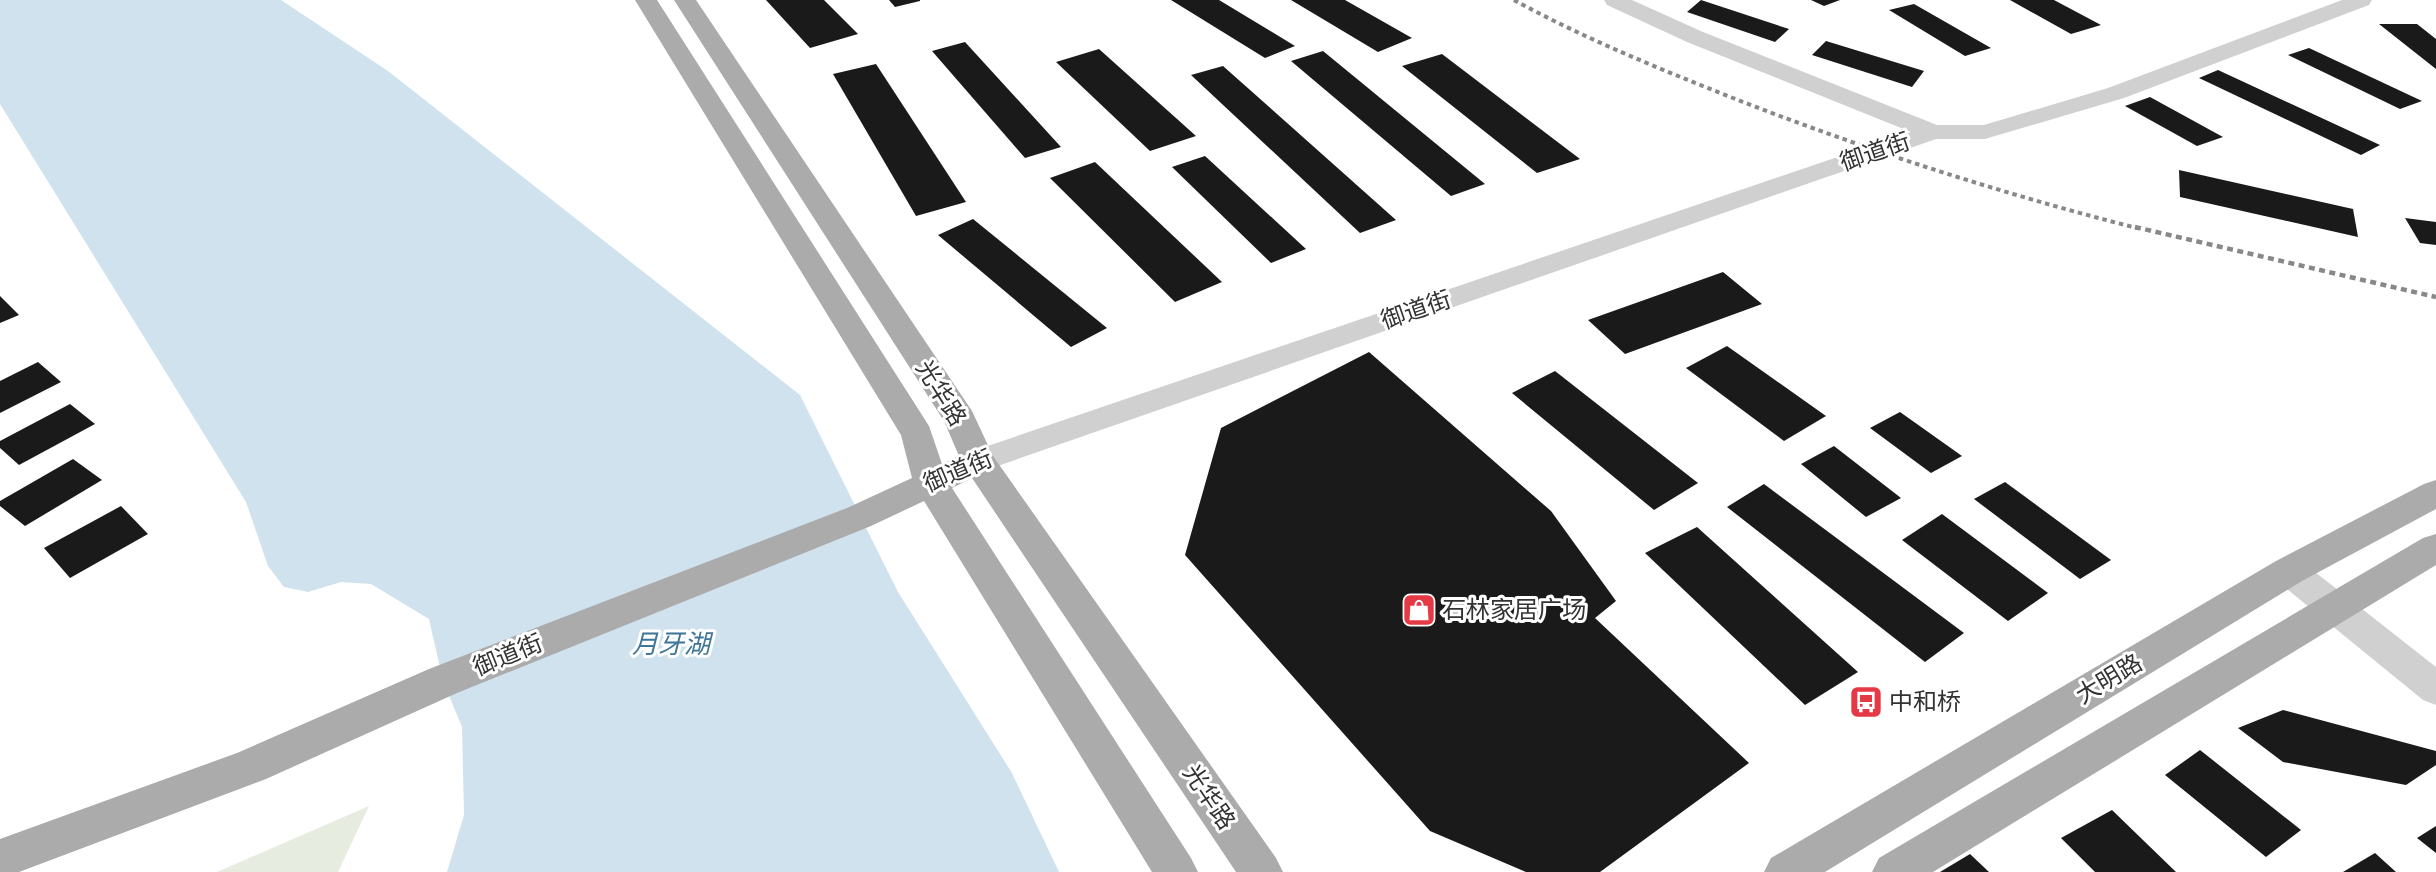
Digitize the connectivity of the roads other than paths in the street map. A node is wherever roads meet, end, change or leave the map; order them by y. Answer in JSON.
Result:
{"nodes":[{"id":1,"x":645,"y":0,"type":"edge"},
{"id":2,"x":685,"y":0,"type":"edge"},
{"id":3,"x":1615,"y":0,"type":"edge"},
{"id":4,"x":2361,"y":0,"type":"edge"},
{"id":5,"x":1934,"y":132,"type":"junction"},
{"id":6,"x":978,"y":461,"type":"junction"},
{"id":7,"x":930,"y":482,"type":"junction"},
{"id":8,"x":2436,"y":493,"type":"edge"},
{"id":9,"x":2436,"y":548,"type":"edge"},
{"id":10,"x":2289,"y":571,"type":"junction"},
{"id":11,"x":2334,"y":608,"type":"junction"},
{"id":12,"x":2436,"y":689,"type":"edge"},
{"id":13,"x":0,"y":859,"type":"edge"},
{"id":14,"x":1176,"y":872,"type":"edge"},
{"id":15,"x":1261,"y":872,"type":"edge"},
{"id":16,"x":1786,"y":872,"type":"edge"},
{"id":17,"x":1894,"y":872,"type":"edge"}],
"edges":[{"from":1,"to":7,"type":"main road","name":"光华路"},
{"from":2,"to":6,"type":"main road","name":"光华路"},
{"from":3,"to":5,"type":"street"},
{"from":4,"to":5,"type":"street"},
{"from":5,"to":6,"type":"street","name":"御道街"},
{"from":6,"to":7,"type":"main road"},
{"from":6,"to":15,"type":"main road","name":"光华路"},
{"from":7,"to":13,"type":"main road"},
{"from":7,"to":14,"type":"main road","name":"光华路"},
{"from":8,"to":10,"type":"main road","name":"大明路"},
{"from":9,"to":11,"type":"main road"},
{"from":10,"to":11,"type":"street"},
{"from":10,"to":16,"type":"main road","name":"大明路"},
{"from":11,"to":12,"type":"street"},
{"from":11,"to":17,"type":"main road"}]}
